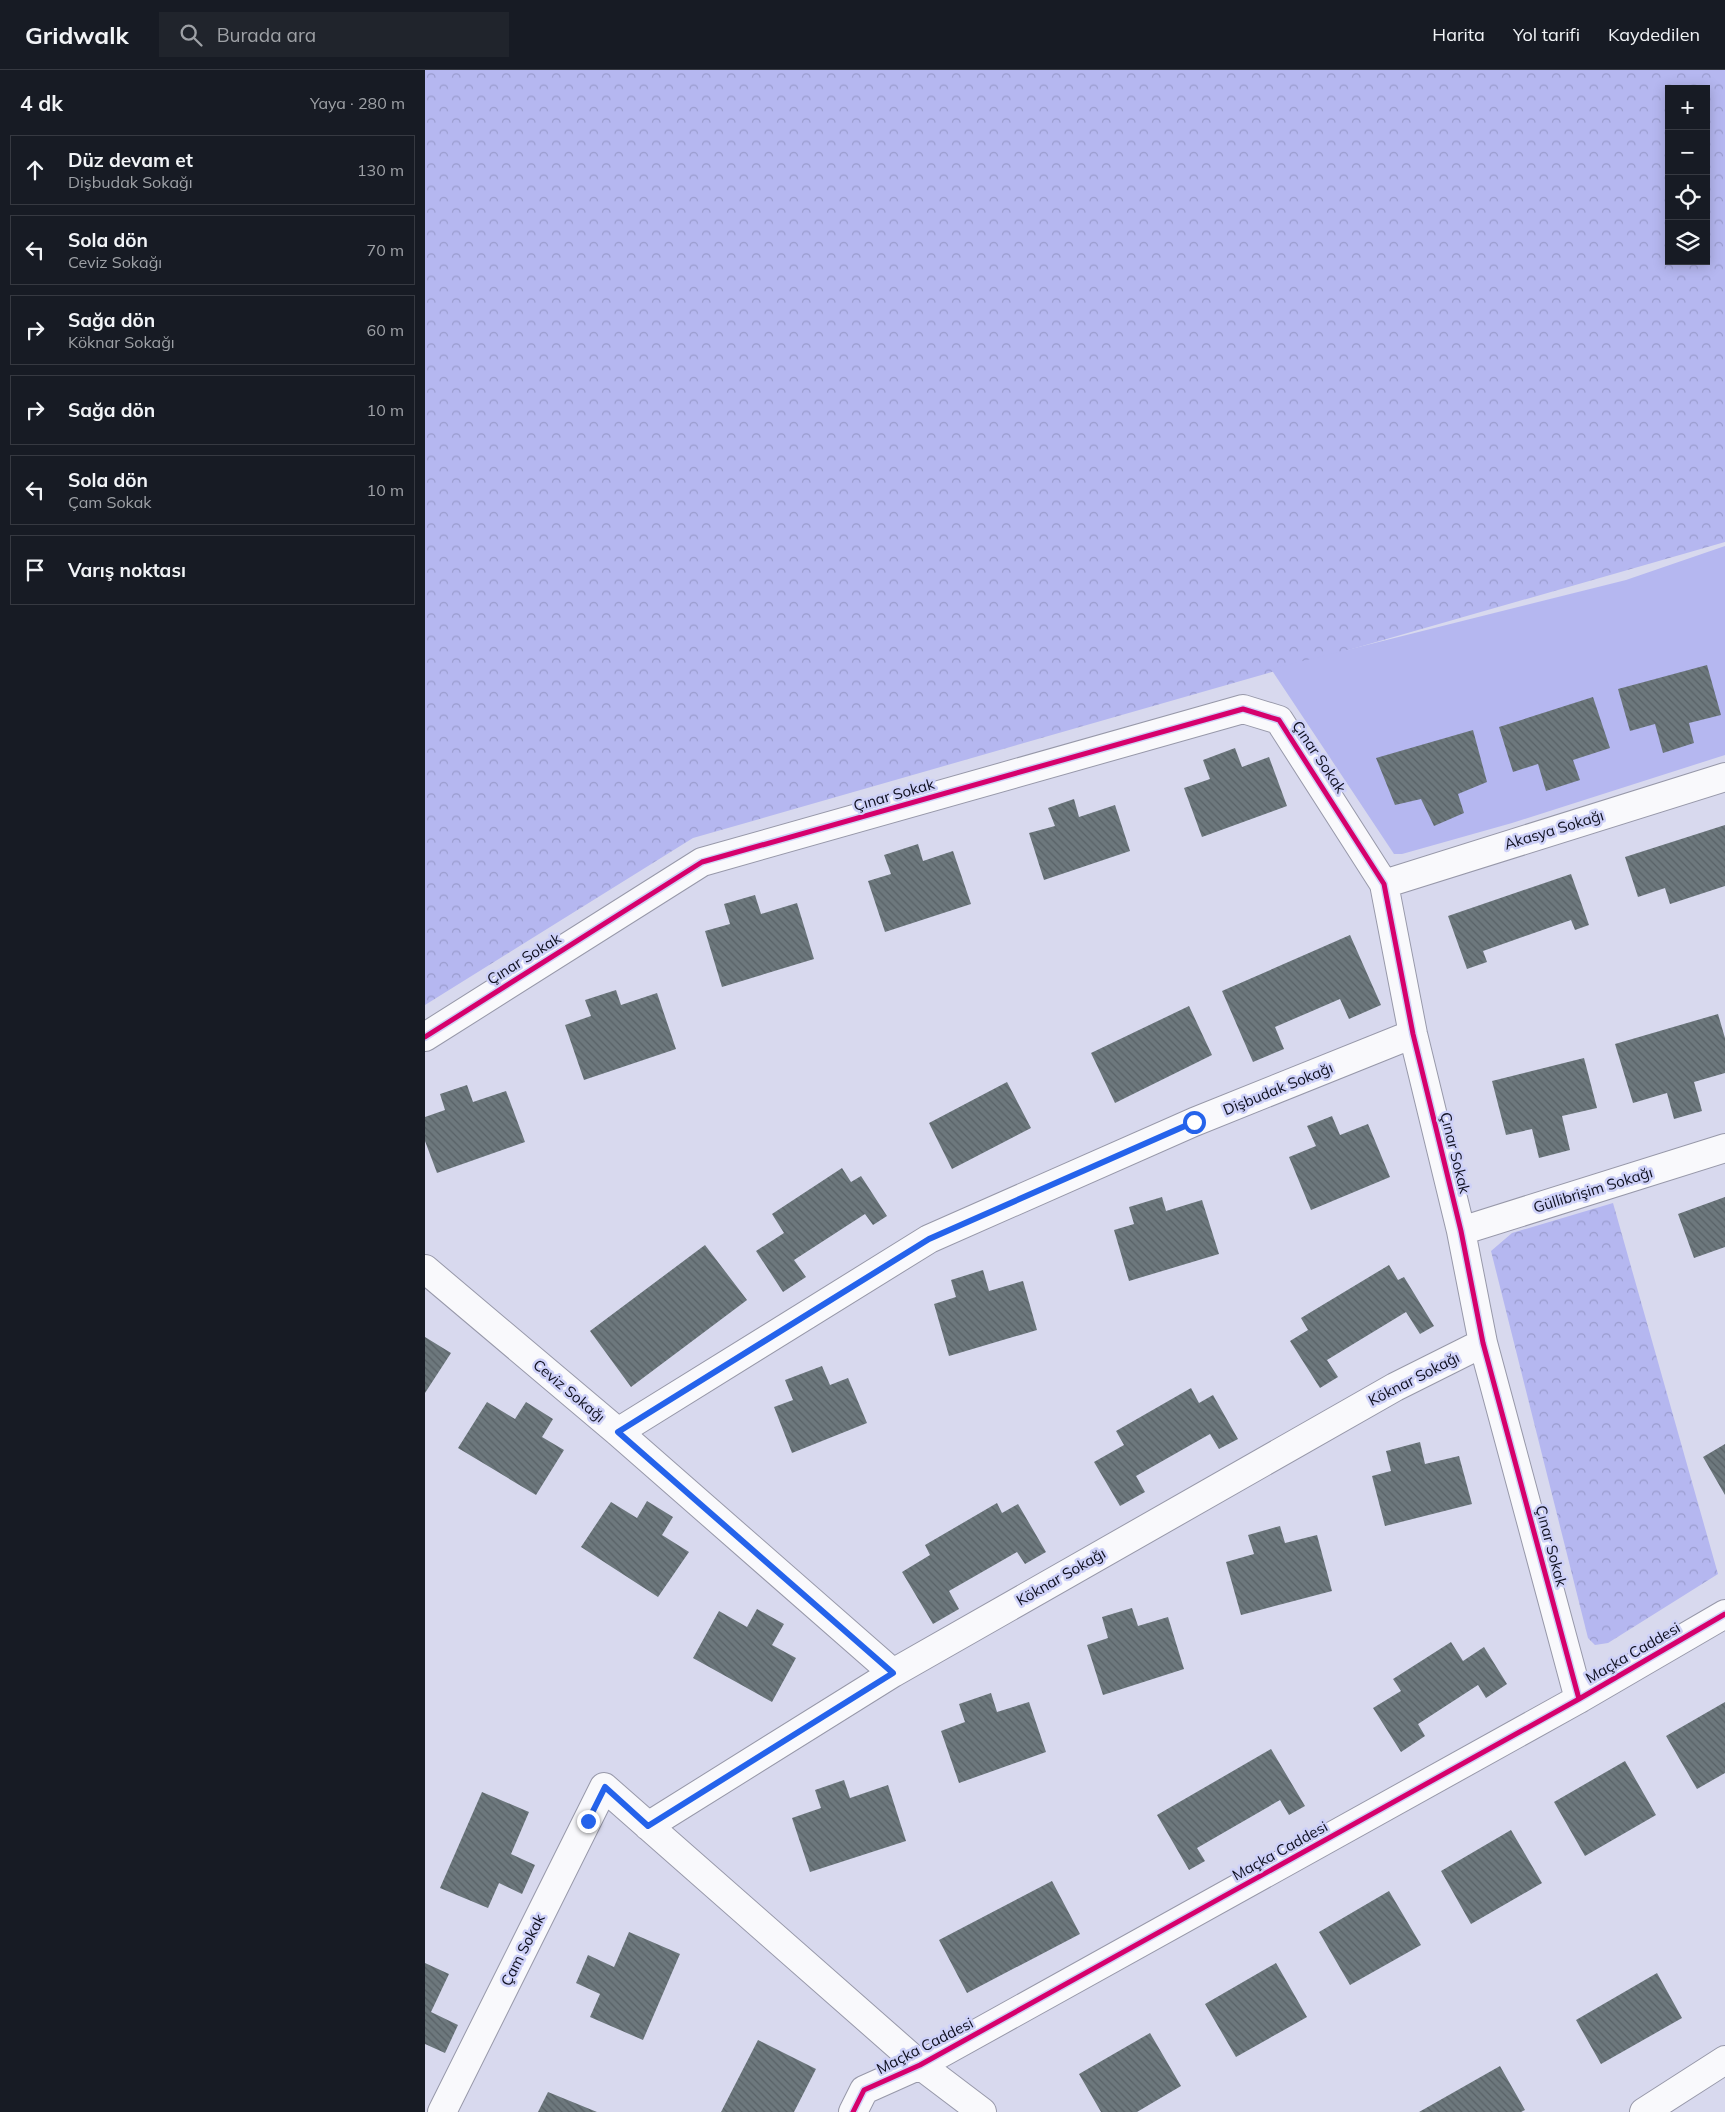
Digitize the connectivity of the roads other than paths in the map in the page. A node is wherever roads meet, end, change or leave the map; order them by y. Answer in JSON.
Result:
{"nodes":[{"id":1,"x":1725,"y":777,"type":"edge"},
{"id":2,"x":1384,"y":884,"type":"junction"},
{"id":3,"x":1413,"y":1034,"type":"junction"},
{"id":4,"x":425,"y":1037,"type":"edge"},
{"id":5,"x":1725,"y":1148,"type":"edge"},
{"id":6,"x":1461,"y":1231,"type":"junction"},
{"id":7,"x":425,"y":1268,"type":"edge"},
{"id":8,"x":1483,"y":1344,"type":"junction"},
{"id":9,"x":618,"y":1432,"type":"junction"},
{"id":10,"x":1725,"y":1614,"type":"edge"},
{"id":11,"x":893,"y":1673,"type":"junction"},
{"id":12,"x":1579,"y":1699,"type":"junction"},
{"id":13,"x":648,"y":1826,"type":"junction"},
{"id":14,"x":1725,"y":2060,"type":"edge"},
{"id":15,"x":919,"y":2065,"type":"junction"},
{"id":16,"x":442,"y":2112,"type":"edge"},
{"id":17,"x":853,"y":2112,"type":"edge"},
{"id":18,"x":983,"y":2112,"type":"edge"},
{"id":19,"x":1644,"y":2112,"type":"edge"}],
"edges":[{"from":1,"to":2,"type":"street","name":"Akasya Sokağı"},
{"from":2,"to":3,"type":"street","name":"Çınar Sokak"},
{"from":2,"to":4,"type":"street","name":"Çınar Sokak"},
{"from":3,"to":6,"type":"street","name":"Çınar Sokak"},
{"from":3,"to":9,"type":"street","name":"Dişbudak Sokağı"},
{"from":5,"to":6,"type":"street","name":"Güllibrişim Sokağı"},
{"from":6,"to":8,"type":"street","name":"Çınar Sokak"},
{"from":7,"to":9,"type":"street","name":"Ceviz Sokağı"},
{"from":8,"to":11,"type":"street","name":"Köknar Sokağı"},
{"from":8,"to":12,"type":"street","name":"Çınar Sokak"},
{"from":9,"to":11,"type":"street","name":"Ceviz Sokağı"},
{"from":10,"to":12,"type":"street","name":"Maçka Caddesi"},
{"from":11,"to":13,"type":"street","name":"Köknar Sokağı"},
{"from":12,"to":15,"type":"street","name":"Maçka Caddesi"},
{"from":13,"to":15,"type":"street"},
{"from":13,"to":16,"type":"street","name":"Çam Sokak"},
{"from":14,"to":19,"type":"street"},
{"from":15,"to":17,"type":"street","name":"Maçka Caddesi"},
{"from":15,"to":18,"type":"street"}]}
